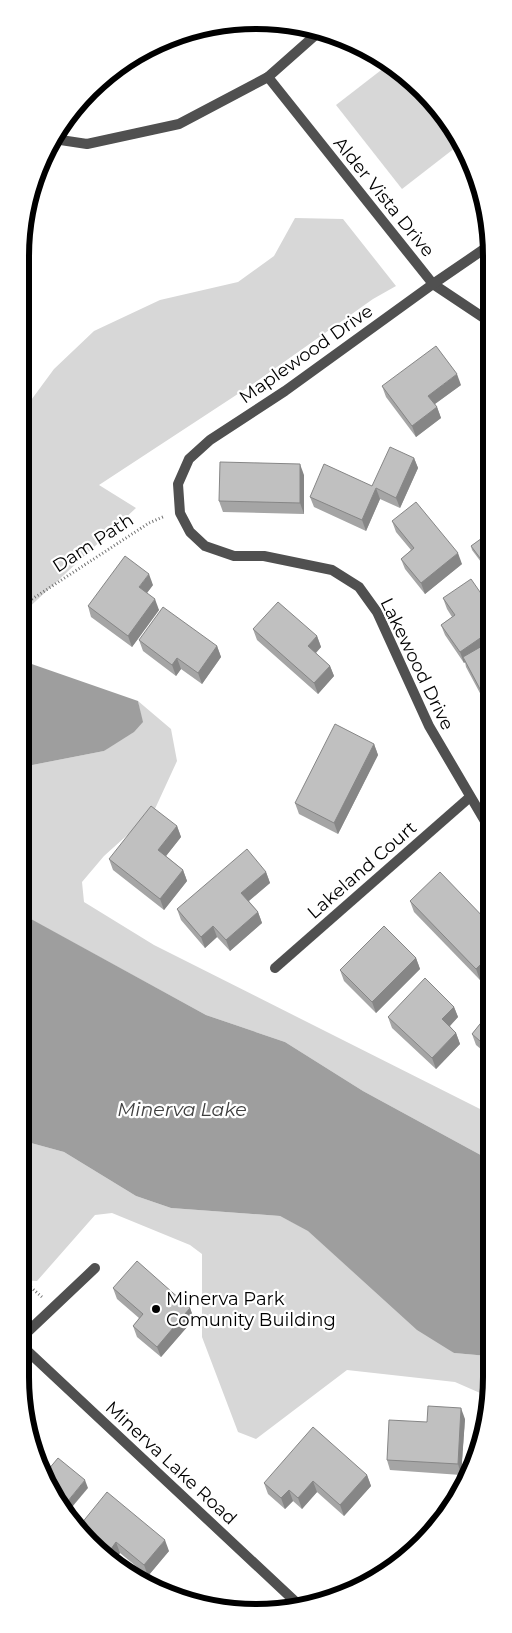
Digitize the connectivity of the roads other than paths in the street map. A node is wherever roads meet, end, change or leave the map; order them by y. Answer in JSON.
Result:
{"nodes":[{"id":1,"x":315,"y":36,"type":"edge"},
{"id":2,"x":268,"y":78,"type":"junction"},
{"id":3,"x":60,"y":140,"type":"edge"},
{"id":4,"x":483,"y":250,"type":"edge"},
{"id":5,"x":433,"y":284,"type":"junction"},
{"id":6,"x":483,"y":317,"type":"edge"},
{"id":7,"x":180,"y":511,"type":"joint"},
{"id":8,"x":470,"y":797,"type":"junction"},
{"id":9,"x":483,"y":818,"type":"edge"},
{"id":10,"x":275,"y":968,"type":"dead end"},
{"id":11,"x":95,"y":1268,"type":"dead end"},
{"id":12,"x":29,"y":1331,"type":"edge"},
{"id":13,"x":29,"y":1352,"type":"edge"},
{"id":14,"x":294,"y":1601,"type":"edge"}],
"edges":[{"from":1,"to":2,"type":"street"},
{"from":2,"to":3,"type":"street"},
{"from":2,"to":5,"type":"street","name":"Alder Vista Drive"},
{"from":4,"to":5,"type":"street","name":"Maplewood Drive"},
{"from":5,"to":6,"type":"street","name":"Alder Vista Drive"},
{"from":5,"to":7,"type":"street","name":"Maplewood Drive"},
{"from":7,"to":8,"type":"street","name":"Lakewood Drive"},
{"from":8,"to":9,"type":"street","name":"Lakewood Drive"},
{"from":8,"to":10,"type":"street","name":"Lakeland Court"},
{"from":11,"to":12,"type":"street"},
{"from":13,"to":14,"type":"street","name":"Minerva Lake Road"}]}
